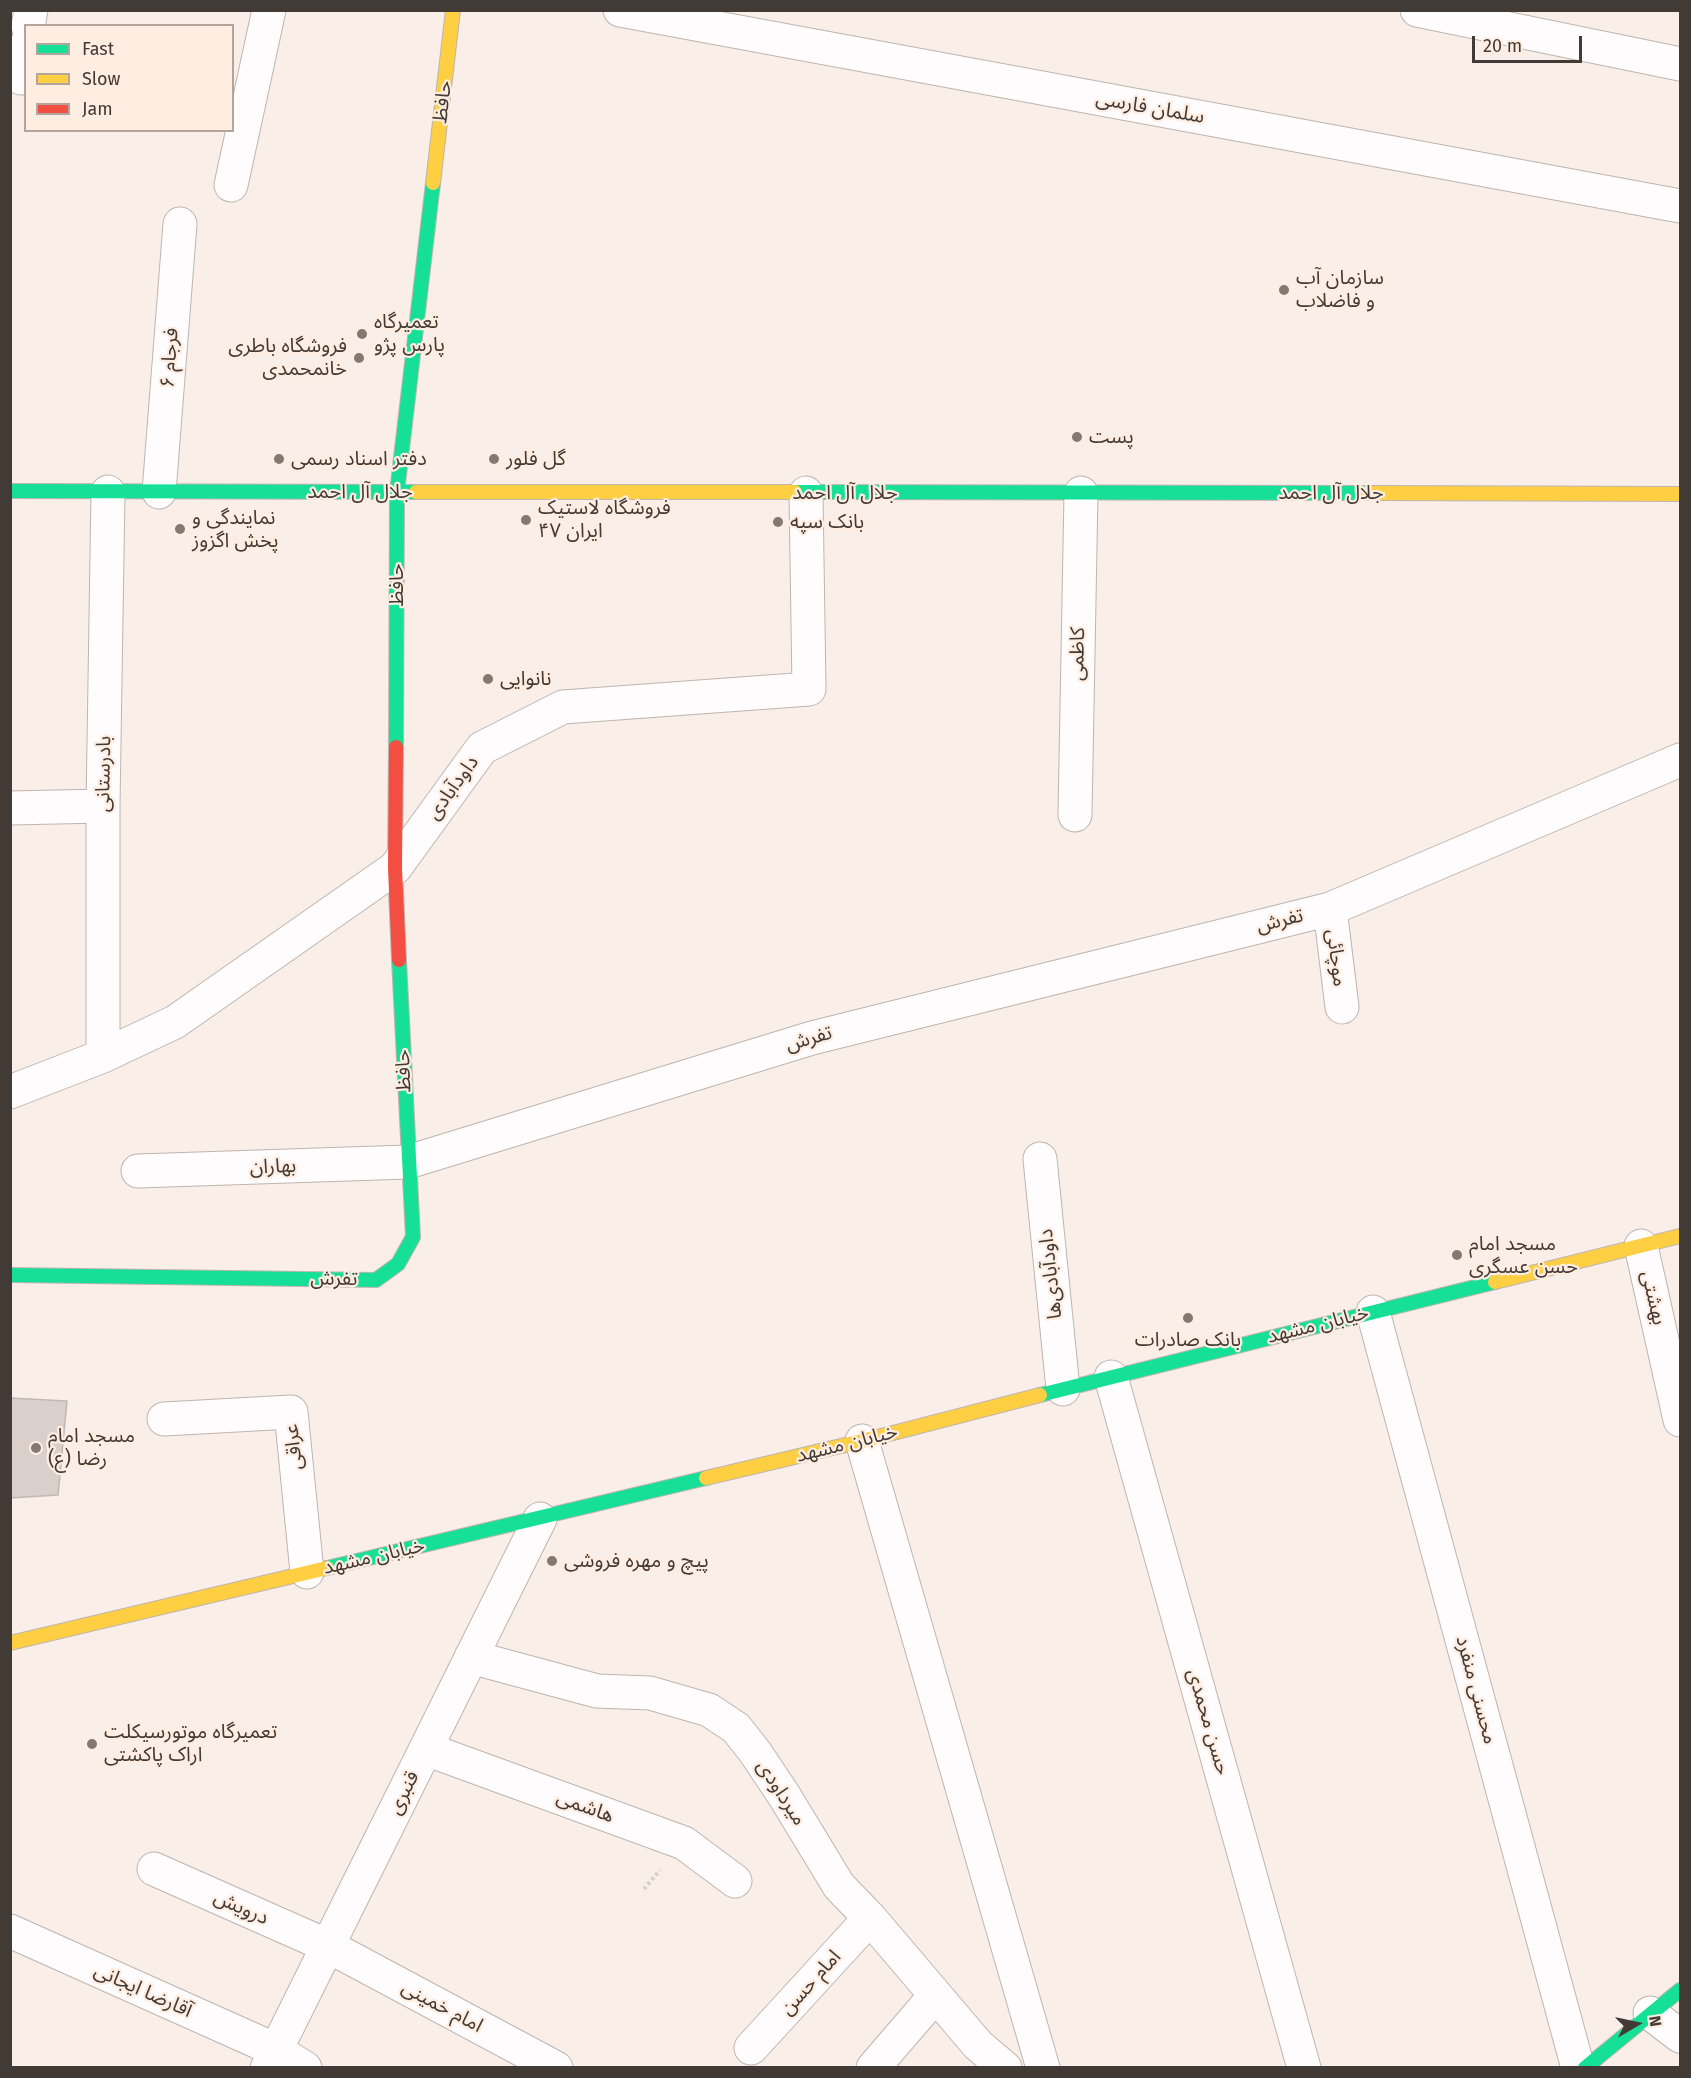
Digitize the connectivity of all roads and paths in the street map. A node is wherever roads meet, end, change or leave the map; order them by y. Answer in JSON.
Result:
{"nodes":[{"id":1,"x":270,"y":10,"type":"edge"},
{"id":2,"x":453,"y":10,"type":"edge"},
{"id":3,"x":620,"y":10,"type":"edge"},
{"id":4,"x":1417,"y":10,"type":"edge"},
{"id":5,"x":24,"y":58,"type":"edge"},
{"id":6,"x":1680,"y":64,"type":"edge"},
{"id":7,"x":21,"y":78,"type":"dead end"},
{"id":8,"x":231,"y":185,"type":"dead end"},
{"id":9,"x":1680,"y":206,"type":"edge"},
{"id":10,"x":180,"y":224,"type":"dead end"},
{"id":11,"x":10,"y":491,"type":"edge"},
{"id":12,"x":108,"y":492,"type":"junction"},
{"id":13,"x":159,"y":492,"type":"junction"},
{"id":14,"x":397,"y":492,"type":"junction"},
{"id":15,"x":806,"y":493,"type":"junction"},
{"id":16,"x":1081,"y":493,"type":"junction"},
{"id":17,"x":1680,"y":494,"type":"edge"},
{"id":18,"x":1680,"y":760,"type":"edge"},
{"id":19,"x":103,"y":806,"type":"junction"},
{"id":20,"x":10,"y":808,"type":"edge"},
{"id":21,"x":1075,"y":815,"type":"dead end"},
{"id":22,"x":395,"y":868,"type":"junction"},
{"id":23,"x":1330,"y":909,"type":"junction"},
{"id":24,"x":1342,"y":1007,"type":"dead end"},
{"id":25,"x":103,"y":1056,"type":"junction"},
{"id":26,"x":10,"y":1092,"type":"edge"},
{"id":27,"x":1040,"y":1159,"type":"dead end"},
{"id":28,"x":408,"y":1162,"type":"junction"},
{"id":29,"x":138,"y":1171,"type":"dead end"},
{"id":30,"x":1680,"y":1236,"type":"edge"},
{"id":31,"x":1641,"y":1246,"type":"junction"},
{"id":32,"x":10,"y":1275,"type":"edge"},
{"id":33,"x":1373,"y":1312,"type":"junction"},
{"id":34,"x":1111,"y":1377,"type":"junction"},
{"id":35,"x":1063,"y":1389,"type":"junction"},
{"id":36,"x":164,"y":1419,"type":"dead end"},
{"id":37,"x":1680,"y":1420,"type":"edge"},
{"id":38,"x":862,"y":1441,"type":"junction"},
{"id":39,"x":540,"y":1519,"type":"junction"},
{"id":40,"x":307,"y":1572,"type":"junction"},
{"id":41,"x":10,"y":1643,"type":"edge"},
{"id":42,"x":471,"y":1657,"type":"junction"},
{"id":43,"x":426,"y":1749,"type":"junction"},
{"id":44,"x":154,"y":1869,"type":"dead end"},
{"id":45,"x":735,"y":1881,"type":"dead end"},
{"id":46,"x":870,"y":1918,"type":"junction"},
{"id":47,"x":10,"y":1931,"type":"edge"},
{"id":48,"x":328,"y":1946,"type":"junction"},
{"id":49,"x":1680,"y":1990,"type":"edge"},
{"id":50,"x":935,"y":1996,"type":"junction"},
{"id":51,"x":1650,"y":2013,"type":"junction"},
{"id":52,"x":1680,"y":2036,"type":"edge"},
{"id":53,"x":751,"y":2048,"type":"dead end"},
{"id":54,"x":272,"y":2059,"type":"edge"},
{"id":55,"x":305,"y":2067,"type":"edge"},
{"id":56,"x":556,"y":2067,"type":"edge"},
{"id":57,"x":873,"y":2067,"type":"edge"},
{"id":58,"x":1005,"y":2067,"type":"edge"},
{"id":59,"x":1043,"y":2067,"type":"edge"},
{"id":60,"x":1304,"y":2067,"type":"edge"},
{"id":61,"x":1578,"y":2067,"type":"edge"},
{"id":62,"x":1585,"y":2067,"type":"edge"}],
"edges":[{"from":1,"to":8,"type":"street"},
{"from":2,"to":14,"type":"street","name":"حافظ"},
{"from":3,"to":9,"type":"street","name":"سلمان فارسی"},
{"from":4,"to":6,"type":"street"},
{"from":5,"to":7,"type":"street"},
{"from":10,"to":13,"type":"street","name":"فرجام ۶"},
{"from":11,"to":12,"type":"street","name":"جلال آل احمد"},
{"from":12,"to":13,"type":"street","name":"جلال آل احمد"},
{"from":12,"to":19,"type":"street","name":"بادرستانی"},
{"from":13,"to":14,"type":"street","name":"جلال آل احمد"},
{"from":14,"to":15,"type":"street","name":"جلال آل احمد"},
{"from":14,"to":22,"type":"street","name":"حافظ"},
{"from":15,"to":16,"type":"street","name":"جلال آل احمد"},
{"from":15,"to":22,"type":"street","name":"داودآبادی"},
{"from":16,"to":17,"type":"street","name":"جلال آل احمد"},
{"from":16,"to":21,"type":"street","name":"کاظمی"},
{"from":18,"to":23,"type":"street","name":"تفرش"},
{"from":19,"to":20,"type":"street"},
{"from":19,"to":25,"type":"street","name":"بادرستانی"},
{"from":22,"to":25,"type":"street","name":"داودآبادی"},
{"from":22,"to":28,"type":"street","name":"حافظ"},
{"from":23,"to":24,"type":"street","name":"موچائی"},
{"from":23,"to":28,"type":"street","name":"تفرش"},
{"from":25,"to":26,"type":"street","name":"داودآبادی"},
{"from":27,"to":35,"type":"street","name":"داودآبادی‌ها"},
{"from":28,"to":29,"type":"street","name":"بهاران"},
{"from":28,"to":32,"type":"street","name":"تفرش"},
{"from":30,"to":31,"type":"street","name":"خیابان مشهد"},
{"from":31,"to":33,"type":"street","name":"خیابان مشهد"},
{"from":31,"to":37,"type":"street","name":"بهشتی"},
{"from":33,"to":34,"type":"street","name":"خیابان مشهد"},
{"from":33,"to":61,"type":"street","name":"محسنی منفرد"},
{"from":34,"to":35,"type":"street","name":"خیابان مشهد"},
{"from":34,"to":60,"type":"street","name":"حسن محمدی"},
{"from":35,"to":38,"type":"street","name":"خیابان مشهد"},
{"from":36,"to":40,"type":"street","name":"عراقی"},
{"from":38,"to":39,"type":"street","name":"خیابان مشهد"},
{"from":38,"to":59,"type":"street"},
{"from":39,"to":40,"type":"street","name":"خیابان مشهد"},
{"from":39,"to":42,"type":"street","name":"قنبری"},
{"from":40,"to":41,"type":"street","name":"خیابان مشهد"},
{"from":42,"to":43,"type":"street","name":"قنبری"},
{"from":42,"to":46,"type":"street","name":"میرداودی"},
{"from":43,"to":45,"type":"street","name":"هاشمی"},
{"from":43,"to":48,"type":"street","name":"قنبری"},
{"from":44,"to":48,"type":"street","name":"درویش"},
{"from":46,"to":50,"type":"street","name":"میرداودی"},
{"from":46,"to":53,"type":"street","name":"امام حسن"},
{"from":47,"to":54,"type":"street","name":"آقارضا ایجانی"},
{"from":48,"to":54,"type":"street","name":"قنبری"},
{"from":48,"to":56,"type":"street","name":"امام خمینی"},
{"from":49,"to":51,"type":"street"},
{"from":50,"to":57,"type":"street"},
{"from":50,"to":58,"type":"street","name":"میرداودی"},
{"from":51,"to":52,"type":"street"},
{"from":51,"to":62,"type":"street"},
{"from":54,"to":55,"type":"street","name":"آقارضا ایجانی"}]}
